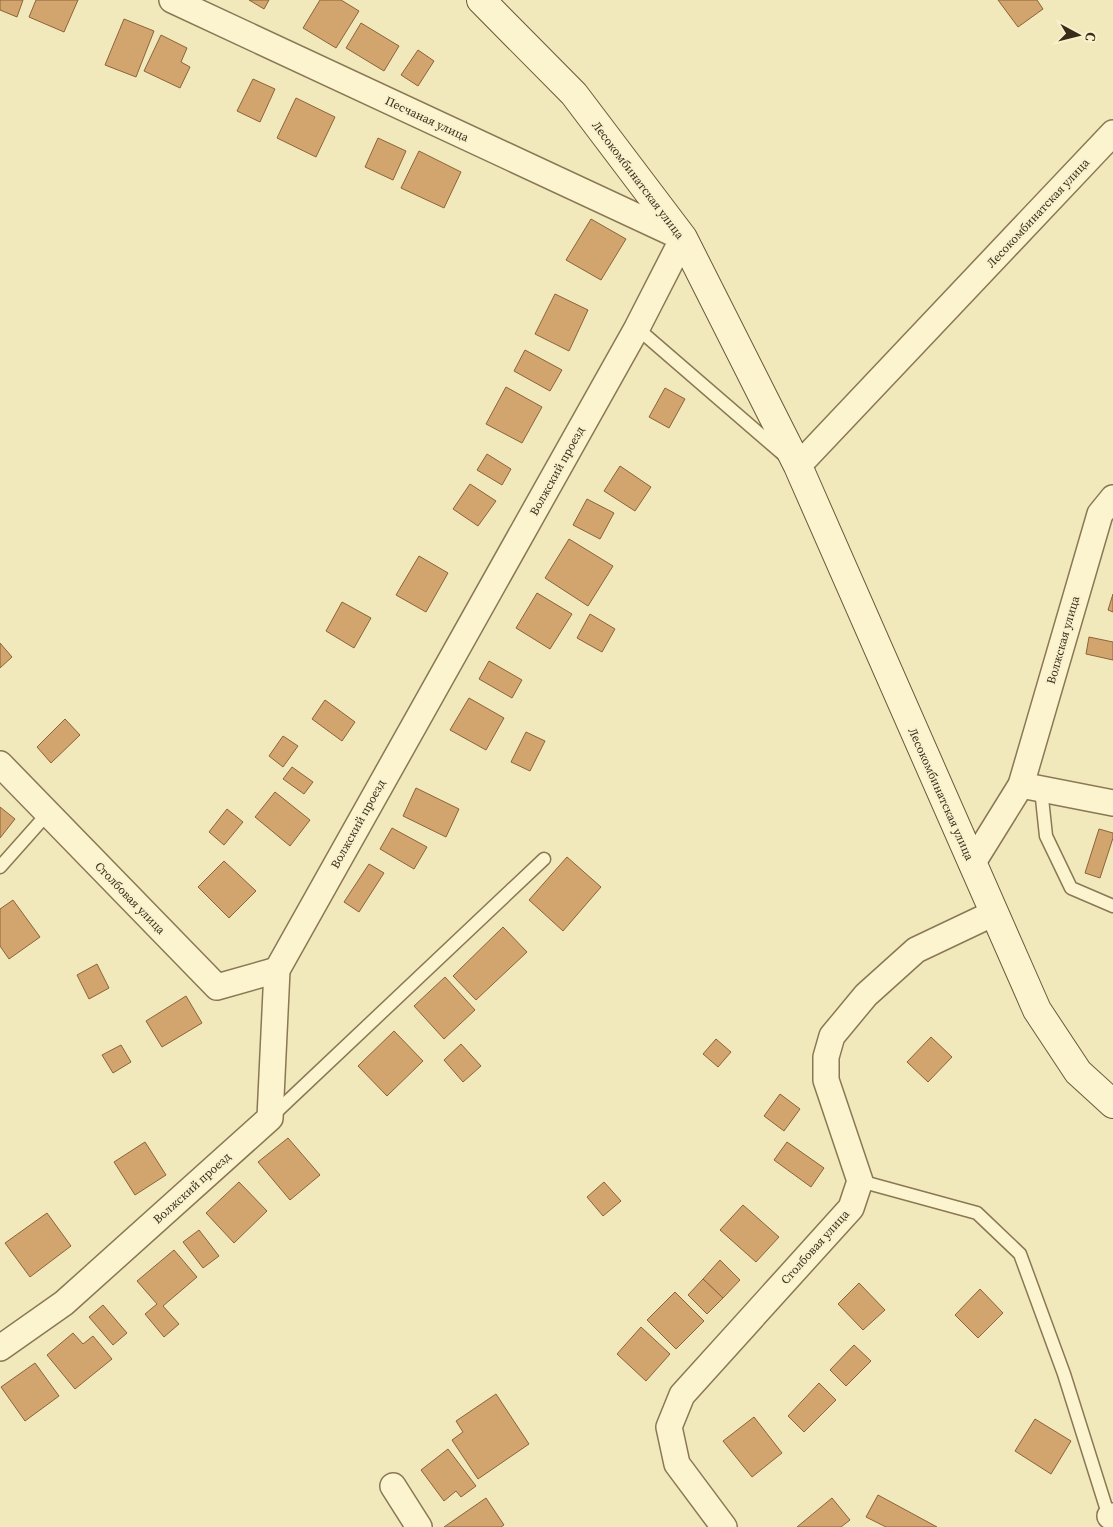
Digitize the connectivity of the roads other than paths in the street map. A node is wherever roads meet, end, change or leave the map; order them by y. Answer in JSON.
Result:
{"nodes":[{"id":1,"x":172,"y":0,"type":"edge"},
{"id":2,"x":481,"y":0,"type":"edge"},
{"id":3,"x":1113,"y":133,"type":"edge"},
{"id":4,"x":683,"y":238,"type":"junction"},
{"id":5,"x":637,"y":328,"type":"junction"},
{"id":6,"x":798,"y":466,"type":"junction"},
{"id":7,"x":1113,"y":498,"type":"edge"},
{"id":8,"x":0,"y":764,"type":"edge"},
{"id":9,"x":1031,"y":787,"type":"junction"},
{"id":10,"x":1113,"y":803,"type":"edge"},
{"id":11,"x":48,"y":813,"type":"junction"},
{"id":12,"x":544,"y":859,"type":"dead end"},
{"id":13,"x":972,"y":864,"type":"junction"},
{"id":14,"x":0,"y":867,"type":"edge"},
{"id":15,"x":1113,"y":906,"type":"edge"},
{"id":16,"x":994,"y":912,"type":"junction"},
{"id":17,"x":277,"y":970,"type":"junction"},
{"id":18,"x":1113,"y":1104,"type":"edge"},
{"id":19,"x":270,"y":1118,"type":"junction"},
{"id":20,"x":860,"y":1181,"type":"junction"},
{"id":21,"x":0,"y":1348,"type":"edge"},
{"id":22,"x":393,"y":1486,"type":"dead end"},
{"id":23,"x":1111,"y":1520,"type":"edge"},
{"id":24,"x":418,"y":1527,"type":"edge"},
{"id":25,"x":724,"y":1527,"type":"edge"}],
"edges":[{"from":1,"to":4,"type":"street","name":"Песчаная улица"},
{"from":2,"to":4,"type":"street","name":"Лесокомбинатская улица"},
{"from":3,"to":6,"type":"street","name":"Лесокомбинатская улица"},
{"from":4,"to":5,"type":"street","name":"Волжский проезд"},
{"from":4,"to":6,"type":"street","name":"Лесокомбинатская улица"},
{"from":5,"to":6,"type":"lane"},
{"from":5,"to":17,"type":"street","name":"Волжский проезд"},
{"from":6,"to":13,"type":"street","name":"Лесокомбинатская улица"},
{"from":7,"to":9,"type":"street","name":"Волжская улица"},
{"from":8,"to":11,"type":"street","name":"Столбовая улица"},
{"from":9,"to":10,"type":"street"},
{"from":9,"to":13,"type":"street","name":"Волжская улица"},
{"from":9,"to":15,"type":"lane"},
{"from":11,"to":14,"type":"lane"},
{"from":11,"to":17,"type":"street","name":"Столбовая улица"},
{"from":12,"to":19,"type":"lane"},
{"from":13,"to":16,"type":"street","name":"Лесокомбинатская улица"},
{"from":16,"to":18,"type":"street","name":"Лесокомбинатская улица"},
{"from":16,"to":20,"type":"street"},
{"from":17,"to":19,"type":"street","name":"Волжский проезд"},
{"from":19,"to":21,"type":"street","name":"Волжский проезд"},
{"from":20,"to":23,"type":"lane"},
{"from":20,"to":25,"type":"street","name":"Столбовая улица"},
{"from":22,"to":24,"type":"street"}]}
